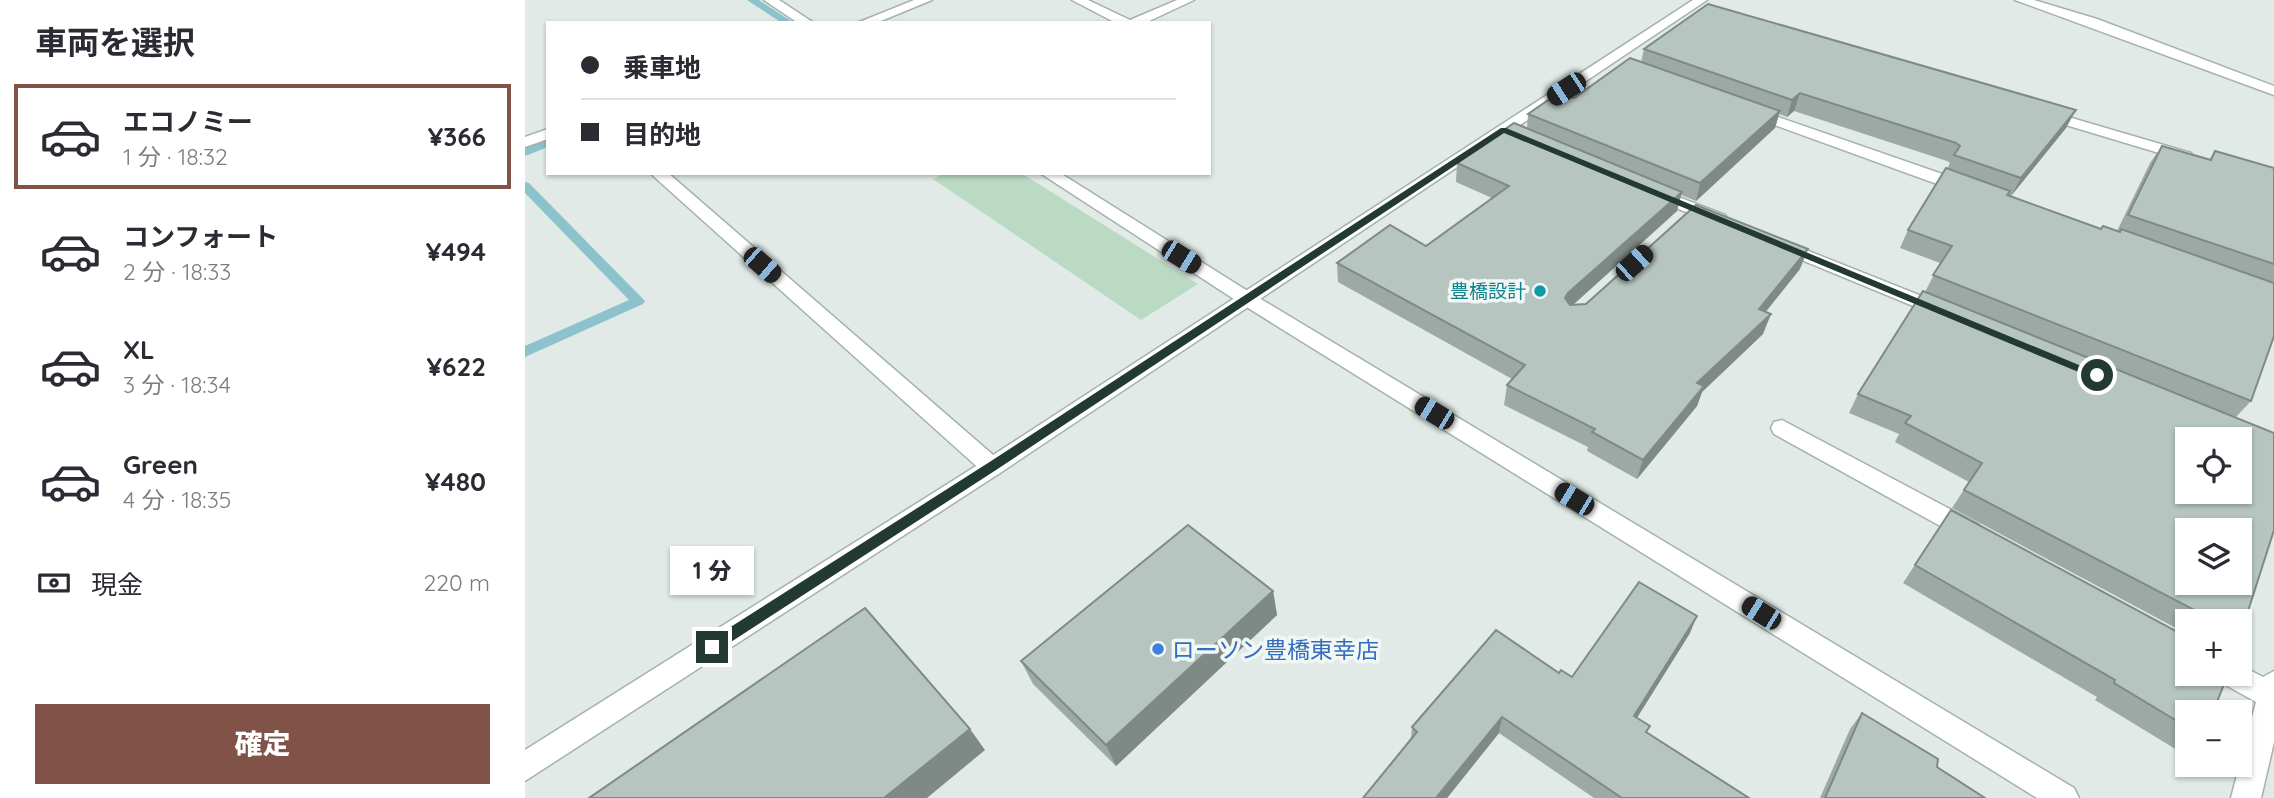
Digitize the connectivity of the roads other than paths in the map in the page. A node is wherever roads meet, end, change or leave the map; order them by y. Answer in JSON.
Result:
{"nodes":[{"id":1,"x":770,"y":0,"type":"edge"},
{"id":2,"x":926,"y":0,"type":"edge"},
{"id":3,"x":1078,"y":0,"type":"edge"},
{"id":4,"x":1188,"y":0,"type":"edge"},
{"id":5,"x":2021,"y":0,"type":"edge"},
{"id":6,"x":1698,"y":4,"type":"edge"},
{"id":7,"x":805,"y":21,"type":"edge"},
{"id":8,"x":868,"y":21,"type":"edge"},
{"id":9,"x":1123,"y":21,"type":"edge"},
{"id":10,"x":1138,"y":21,"type":"edge"},
{"id":11,"x":1608,"y":61,"type":"junction"},
{"id":12,"x":1634,"y":71,"type":"edge"},
{"id":13,"x":2274,"y":91,"type":"edge"},
{"id":14,"x":2021,"y":107,"type":"edge"},
{"id":15,"x":1739,"y":108,"type":"edge"},
{"id":16,"x":1503,"y":130,"type":"junction"},
{"id":17,"x":546,"y":135,"type":"edge"},
{"id":18,"x":1529,"y":141,"type":"edge"},
{"id":19,"x":525,"y":142,"type":"edge"},
{"id":20,"x":2194,"y":159,"type":"edge"},
{"id":21,"x":660,"y":175,"type":"edge"},
{"id":22,"x":1051,"y":175,"type":"edge"},
{"id":23,"x":1643,"y":188,"type":"edge"},
{"id":24,"x":1987,"y":196,"type":"edge"},
{"id":25,"x":1693,"y":209,"type":"junction"},
{"id":26,"x":1732,"y":225,"type":"edge"},
{"id":27,"x":1673,"y":227,"type":"edge"},
{"id":28,"x":1758,"y":235,"type":"edge"},
{"id":29,"x":1247,"y":299,"type":"junction"},
{"id":30,"x":1964,"y":320,"type":"edge"},
{"id":31,"x":1782,"y":428,"type":"dead end"},
{"id":32,"x":992,"y":467,"type":"junction"},
{"id":33,"x":1985,"y":539,"type":"edge"},
{"id":34,"x":2252,"y":683,"type":"edge"},
{"id":35,"x":2273,"y":692,"type":"edge"},
{"id":36,"x":525,"y":767,"type":"edge"},
{"id":37,"x":2064,"y":798,"type":"edge"},
{"id":38,"x":2246,"y":798,"type":"edge"}],
"edges":[{"from":1,"to":7,"type":"street"},
{"from":2,"to":8,"type":"street"},
{"from":3,"to":9,"type":"street"},
{"from":4,"to":10,"type":"street"},
{"from":5,"to":13,"type":"street"},
{"from":6,"to":11,"type":"street"},
{"from":11,"to":12,"type":"street"},
{"from":11,"to":16,"type":"street"},
{"from":14,"to":20,"type":"street"},
{"from":15,"to":24,"type":"street"},
{"from":16,"to":18,"type":"street"},
{"from":16,"to":29,"type":"street"},
{"from":17,"to":19,"type":"street"},
{"from":21,"to":32,"type":"street"},
{"from":22,"to":29,"type":"street"},
{"from":23,"to":25,"type":"street"},
{"from":25,"to":26,"type":"street"},
{"from":25,"to":27,"type":"street"},
{"from":28,"to":30,"type":"street"},
{"from":29,"to":32,"type":"street"},
{"from":29,"to":37,"type":"street"},
{"from":31,"to":33,"type":"street"},
{"from":32,"to":36,"type":"street"},
{"from":34,"to":35,"type":"street"},
{"from":35,"to":38,"type":"street"}]}
